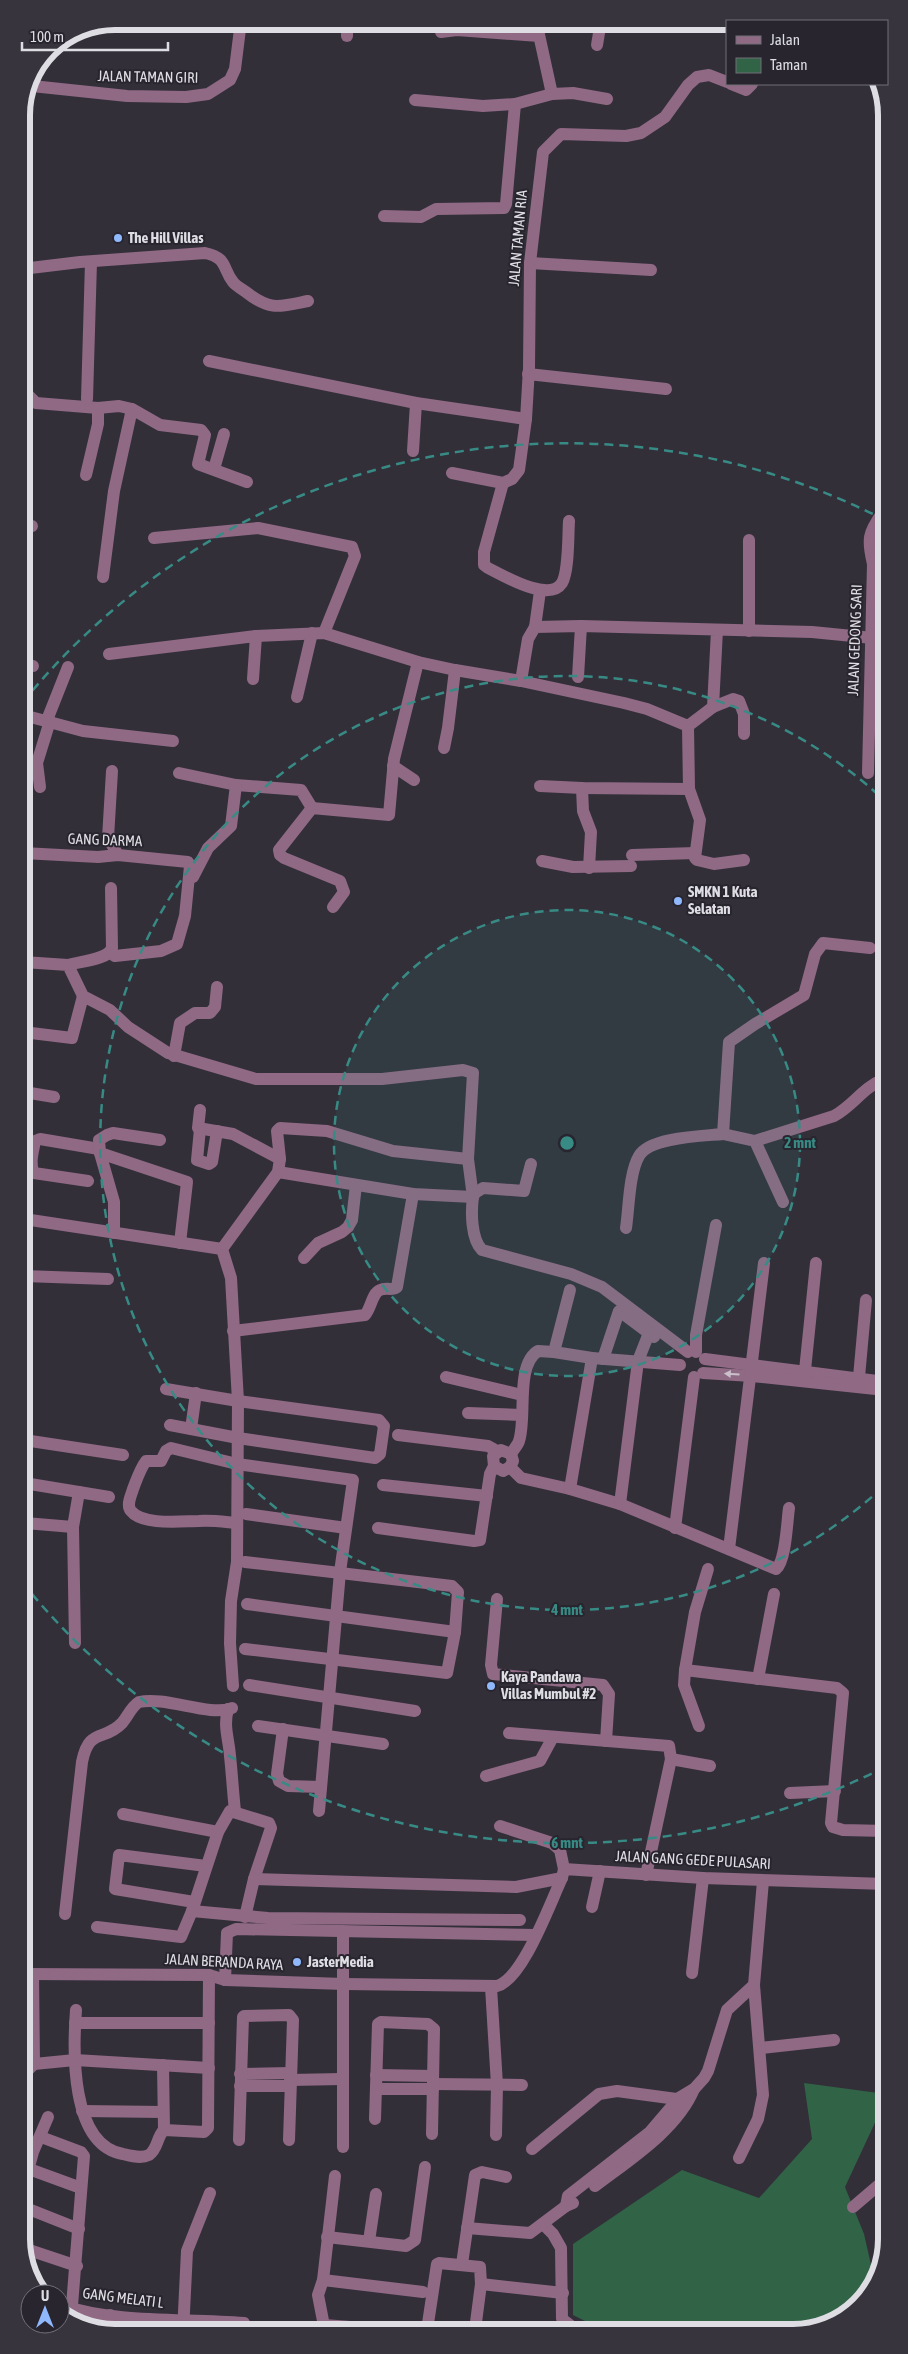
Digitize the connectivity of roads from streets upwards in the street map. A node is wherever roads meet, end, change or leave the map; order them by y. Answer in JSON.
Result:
{"nodes":[{"id":1,"x":240,"y":30,"type":"edge"},
{"id":2,"x":347,"y":30,"type":"edge"},
{"id":3,"x":538,"y":30,"type":"edge"},
{"id":4,"x":600,"y":30,"type":"edge"},
{"id":5,"x":442,"y":32,"type":"dead end"},
{"id":6,"x":347,"y":36,"type":"dead end"},
{"id":7,"x":539,"y":36,"type":"junction"},
{"id":8,"x":597,"y":45,"type":"dead end"},
{"id":9,"x":726,"y":82,"type":"edge"},
{"id":10,"x":734,"y":85,"type":"edge"},
{"id":11,"x":751,"y":85,"type":"edge"},
{"id":12,"x":35,"y":86,"type":"edge"},
{"id":13,"x":552,"y":94,"type":"junction"},
{"id":14,"x":607,"y":99,"type":"dead end"},
{"id":15,"x":416,"y":100,"type":"dead end"},
{"id":16,"x":515,"y":104,"type":"junction"},
{"id":17,"x":384,"y":216,"type":"dead end"},
{"id":18,"x":91,"y":262,"type":"junction"},
{"id":19,"x":530,"y":263,"type":"junction"},
{"id":20,"x":30,"y":268,"type":"edge"},
{"id":21,"x":651,"y":270,"type":"dead end"},
{"id":22,"x":308,"y":301,"type":"dead end"},
{"id":23,"x":209,"y":361,"type":"dead end"},
{"id":24,"x":528,"y":374,"type":"junction"},
{"id":25,"x":666,"y":389,"type":"dead end"},
{"id":26,"x":30,"y":398,"type":"edge"},
{"id":27,"x":86,"y":399,"type":"dead end"},
{"id":28,"x":416,"y":403,"type":"junction"},
{"id":29,"x":98,"y":408,"type":"junction"},
{"id":30,"x":132,"y":409,"type":"junction"},
{"id":31,"x":526,"y":419,"type":"junction"},
{"id":32,"x":224,"y":434,"type":"dead end"},
{"id":33,"x":413,"y":451,"type":"dead end"},
{"id":34,"x":214,"y":469,"type":"junction"},
{"id":35,"x":452,"y":473,"type":"dead end"},
{"id":36,"x":86,"y":475,"type":"dead end"},
{"id":37,"x":247,"y":482,"type":"dead end"},
{"id":38,"x":503,"y":483,"type":"junction"},
{"id":39,"x":878,"y":520,"type":"edge"},
{"id":40,"x":569,"y":521,"type":"dead end"},
{"id":41,"x":154,"y":538,"type":"dead end"},
{"id":42,"x":749,"y":540,"type":"dead end"},
{"id":43,"x":103,"y":577,"type":"dead end"},
{"id":44,"x":540,"y":591,"type":"junction"},
{"id":45,"x":581,"y":626,"type":"junction"},
{"id":46,"x":534,"y":627,"type":"junction"},
{"id":47,"x":717,"y":630,"type":"junction"},
{"id":48,"x":749,"y":631,"type":"junction"},
{"id":49,"x":318,"y":633,"type":"junction"},
{"id":50,"x":256,"y":636,"type":"junction"},
{"id":51,"x":878,"y":639,"type":"edge"},
{"id":52,"x":870,"y":640,"type":"junction"},
{"id":53,"x":109,"y":654,"type":"dead end"},
{"id":54,"x":418,"y":662,"type":"junction"},
{"id":55,"x":68,"y":667,"type":"dead end"},
{"id":56,"x":455,"y":670,"type":"junction"},
{"id":57,"x":578,"y":677,"type":"dead end"},
{"id":58,"x":253,"y":679,"type":"dead end"},
{"id":59,"x":521,"y":681,"type":"junction"},
{"id":60,"x":298,"y":697,"type":"dead end"},
{"id":61,"x":712,"y":707,"type":"junction"},
{"id":62,"x":30,"y":716,"type":"edge"},
{"id":63,"x":49,"y":720,"type":"junction"},
{"id":64,"x":688,"y":726,"type":"junction"},
{"id":65,"x":744,"y":734,"type":"dead end"},
{"id":66,"x":173,"y":741,"type":"dead end"},
{"id":67,"x":444,"y":748,"type":"dead end"},
{"id":68,"x":393,"y":766,"type":"junction"},
{"id":69,"x":112,"y":771,"type":"dead end"},
{"id":70,"x":179,"y":773,"type":"dead end"},
{"id":71,"x":868,"y":773,"type":"dead end"},
{"id":72,"x":414,"y":780,"type":"dead end"},
{"id":73,"x":236,"y":785,"type":"junction"},
{"id":74,"x":540,"y":786,"type":"dead end"},
{"id":75,"x":40,"y":787,"type":"dead end"},
{"id":76,"x":582,"y":788,"type":"junction"},
{"id":77,"x":689,"y":789,"type":"junction"},
{"id":78,"x":312,"y":808,"type":"junction"},
{"id":79,"x":30,"y":853,"type":"edge"},
{"id":80,"x":695,"y":853,"type":"junction"},
{"id":81,"x":118,"y":855,"type":"junction"},
{"id":82,"x":744,"y":860,"type":"dead end"},
{"id":83,"x":542,"y":861,"type":"dead end"},
{"id":84,"x":589,"y":868,"type":"junction"},
{"id":85,"x":189,"y":878,"type":"junction"},
{"id":86,"x":111,"y":888,"type":"dead end"},
{"id":87,"x":333,"y":907,"type":"dead end"},
{"id":88,"x":870,"y":948,"type":"dead end"},
{"id":89,"x":110,"y":953,"type":"junction"},
{"id":90,"x":30,"y":962,"type":"edge"},
{"id":91,"x":68,"y":965,"type":"junction"},
{"id":92,"x":217,"y":987,"type":"dead end"},
{"id":93,"x":83,"y":996,"type":"junction"},
{"id":94,"x":30,"y":1033,"type":"edge"},
{"id":95,"x":174,"y":1056,"type":"junction"},
{"id":96,"x":878,"y":1082,"type":"edge"},
{"id":97,"x":30,"y":1093,"type":"edge"},
{"id":98,"x":54,"y":1097,"type":"dead end"},
{"id":99,"x":200,"y":1110,"type":"dead end"},
{"id":100,"x":200,"y":1129,"type":"junction"},
{"id":101,"x":217,"y":1132,"type":"junction"},
{"id":102,"x":724,"y":1134,"type":"junction"},
{"id":103,"x":160,"y":1140,"type":"dead end"},
{"id":104,"x":755,"y":1142,"type":"junction"},
{"id":105,"x":30,"y":1150,"type":"edge"},
{"id":106,"x":99,"y":1151,"type":"junction"},
{"id":107,"x":280,"y":1159,"type":"junction"},
{"id":108,"x":468,"y":1159,"type":"junction"},
{"id":109,"x":30,"y":1162,"type":"edge"},
{"id":110,"x":531,"y":1164,"type":"dead end"},
{"id":111,"x":278,"y":1172,"type":"junction"},
{"id":112,"x":88,"y":1181,"type":"dead end"},
{"id":113,"x":356,"y":1185,"type":"junction"},
{"id":114,"x":413,"y":1194,"type":"junction"},
{"id":115,"x":473,"y":1197,"type":"junction"},
{"id":116,"x":783,"y":1202,"type":"dead end"},
{"id":117,"x":30,"y":1220,"type":"edge"},
{"id":118,"x":716,"y":1225,"type":"dead end"},
{"id":119,"x":626,"y":1228,"type":"dead end"},
{"id":120,"x":114,"y":1232,"type":"junction"},
{"id":121,"x":180,"y":1243,"type":"junction"},
{"id":122,"x":222,"y":1249,"type":"junction"},
{"id":123,"x":304,"y":1258,"type":"dead end"},
{"id":124,"x":764,"y":1263,"type":"dead end"},
{"id":125,"x":816,"y":1263,"type":"dead end"},
{"id":126,"x":30,"y":1276,"type":"edge"},
{"id":127,"x":108,"y":1279,"type":"dead end"},
{"id":128,"x":588,"y":1281,"type":"junction"},
{"id":129,"x":570,"y":1290,"type":"dead end"},
{"id":130,"x":866,"y":1300,"type":"dead end"},
{"id":131,"x":619,"y":1311,"type":"junction"},
{"id":132,"x":233,"y":1331,"type":"junction"},
{"id":133,"x":649,"y":1333,"type":"junction"},
{"id":134,"x":554,"y":1352,"type":"junction"},
{"id":135,"x":690,"y":1357,"type":"junction"},
{"id":136,"x":597,"y":1358,"type":"junction"},
{"id":137,"x":638,"y":1361,"type":"junction"},
{"id":138,"x":752,"y":1371,"type":"junction"},
{"id":139,"x":698,"y":1375,"type":"junction"},
{"id":140,"x":804,"y":1376,"type":"junction"},
{"id":141,"x":446,"y":1377,"type":"dead end"},
{"id":142,"x":859,"y":1377,"type":"junction"},
{"id":143,"x":878,"y":1381,"type":"edge"},
{"id":144,"x":166,"y":1389,"type":"dead end"},
{"id":145,"x":878,"y":1389,"type":"edge"},
{"id":146,"x":196,"y":1393,"type":"junction"},
{"id":147,"x":522,"y":1395,"type":"junction"},
{"id":148,"x":238,"y":1401,"type":"junction"},
{"id":149,"x":468,"y":1413,"type":"dead end"},
{"id":150,"x":522,"y":1415,"type":"junction"},
{"id":151,"x":170,"y":1425,"type":"dead end"},
{"id":152,"x":191,"y":1428,"type":"junction"},
{"id":153,"x":398,"y":1435,"type":"dead end"},
{"id":154,"x":238,"y":1438,"type":"junction"},
{"id":155,"x":30,"y":1441,"type":"edge"},
{"id":156,"x":498,"y":1451,"type":"junction"},
{"id":157,"x":511,"y":1454,"type":"junction"},
{"id":158,"x":124,"y":1455,"type":"dead end"},
{"id":159,"x":237,"y":1464,"type":"junction"},
{"id":160,"x":494,"y":1466,"type":"junction"},
{"id":161,"x":510,"y":1468,"type":"junction"},
{"id":162,"x":30,"y":1484,"type":"edge"},
{"id":163,"x":383,"y":1484,"type":"dead end"},
{"id":164,"x":570,"y":1489,"type":"junction"},
{"id":165,"x":79,"y":1492,"type":"junction"},
{"id":166,"x":487,"y":1496,"type":"junction"},
{"id":167,"x":109,"y":1498,"type":"dead end"},
{"id":168,"x":620,"y":1504,"type":"junction"},
{"id":169,"x":790,"y":1508,"type":"dead end"},
{"id":170,"x":242,"y":1519,"type":"junction"},
{"id":171,"x":30,"y":1523,"type":"edge"},
{"id":172,"x":73,"y":1527,"type":"junction"},
{"id":173,"x":346,"y":1528,"type":"junction"},
{"id":174,"x":378,"y":1528,"type":"dead end"},
{"id":175,"x":675,"y":1528,"type":"junction"},
{"id":176,"x":729,"y":1549,"type":"junction"},
{"id":177,"x":246,"y":1562,"type":"dead end"},
{"id":178,"x":708,"y":1569,"type":"dead end"},
{"id":179,"x":340,"y":1572,"type":"junction"},
{"id":180,"x":774,"y":1594,"type":"dead end"},
{"id":181,"x":497,"y":1599,"type":"dead end"},
{"id":182,"x":247,"y":1604,"type":"dead end"},
{"id":183,"x":336,"y":1616,"type":"junction"},
{"id":184,"x":455,"y":1632,"type":"junction"},
{"id":185,"x":74,"y":1644,"type":"dead end"},
{"id":186,"x":245,"y":1649,"type":"dead end"},
{"id":187,"x":332,"y":1658,"type":"junction"},
{"id":188,"x":685,"y":1670,"type":"junction"},
{"id":189,"x":758,"y":1680,"type":"junction"},
{"id":190,"x":249,"y":1685,"type":"dead end"},
{"id":191,"x":233,"y":1686,"type":"dead end"},
{"id":192,"x":330,"y":1697,"type":"junction"},
{"id":193,"x":415,"y":1711,"type":"dead end"},
{"id":194,"x":258,"y":1726,"type":"dead end"},
{"id":195,"x":699,"y":1726,"type":"dead end"},
{"id":196,"x":283,"y":1730,"type":"junction"},
{"id":197,"x":509,"y":1733,"type":"dead end"},
{"id":198,"x":325,"y":1736,"type":"junction"},
{"id":199,"x":554,"y":1737,"type":"junction"},
{"id":200,"x":606,"y":1741,"type":"junction"},
{"id":201,"x":383,"y":1744,"type":"dead end"},
{"id":202,"x":671,"y":1758,"type":"junction"},
{"id":203,"x":710,"y":1766,"type":"dead end"},
{"id":204,"x":486,"y":1776,"type":"dead end"},
{"id":205,"x":321,"y":1787,"type":"junction"},
{"id":206,"x":835,"y":1792,"type":"junction"},
{"id":207,"x":790,"y":1793,"type":"dead end"},
{"id":208,"x":234,"y":1811,"type":"junction"},
{"id":209,"x":319,"y":1811,"type":"dead end"},
{"id":210,"x":122,"y":1814,"type":"dead end"},
{"id":211,"x":500,"y":1826,"type":"dead end"},
{"id":212,"x":878,"y":1831,"type":"edge"},
{"id":213,"x":218,"y":1832,"type":"junction"},
{"id":214,"x":206,"y":1866,"type":"junction"},
{"id":215,"x":600,"y":1871,"type":"junction"},
{"id":216,"x":563,"y":1874,"type":"junction"},
{"id":217,"x":646,"y":1874,"type":"junction"},
{"id":218,"x":703,"y":1878,"type":"junction"},
{"id":219,"x":254,"y":1879,"type":"junction"},
{"id":220,"x":763,"y":1880,"type":"junction"},
{"id":221,"x":878,"y":1884,"type":"edge"},
{"id":222,"x":193,"y":1906,"type":"junction"},
{"id":223,"x":592,"y":1906,"type":"dead end"},
{"id":224,"x":65,"y":1914,"type":"dead end"},
{"id":225,"x":246,"y":1917,"type":"junction"},
{"id":226,"x":520,"y":1920,"type":"dead end"},
{"id":227,"x":97,"y":1928,"type":"dead end"},
{"id":228,"x":343,"y":1930,"type":"junction"},
{"id":229,"x":535,"y":1935,"type":"junction"},
{"id":230,"x":692,"y":1973,"type":"dead end"},
{"id":231,"x":30,"y":1974,"type":"edge"},
{"id":232,"x":209,"y":1975,"type":"junction"},
{"id":233,"x":225,"y":1980,"type":"junction"},
{"id":234,"x":344,"y":1984,"type":"junction"},
{"id":235,"x":754,"y":1985,"type":"junction"},
{"id":236,"x":491,"y":1987,"type":"junction"},
{"id":237,"x":209,"y":2023,"type":"junction"},
{"id":238,"x":834,"y":2040,"type":"dead end"},
{"id":239,"x":761,"y":2048,"type":"junction"},
{"id":240,"x":75,"y":2060,"type":"junction"},
{"id":241,"x":163,"y":2066,"type":"junction"},
{"id":242,"x":30,"y":2068,"type":"edge"},
{"id":243,"x":208,"y":2068,"type":"junction"},
{"id":244,"x":376,"y":2076,"type":"junction"},
{"id":245,"x":240,"y":2080,"type":"junction"},
{"id":246,"x":290,"y":2080,"type":"junction"},
{"id":247,"x":342,"y":2080,"type":"junction"},
{"id":248,"x":433,"y":2083,"type":"junction"},
{"id":249,"x":497,"y":2085,"type":"junction"},
{"id":250,"x":522,"y":2085,"type":"dead end"},
{"id":251,"x":376,"y":2089,"type":"junction"},
{"id":252,"x":684,"y":2100,"type":"junction"},
{"id":253,"x":82,"y":2111,"type":"junction"},
{"id":254,"x":163,"y":2112,"type":"junction"},
{"id":255,"x":48,"y":2117,"type":"dead end"},
{"id":256,"x":375,"y":2119,"type":"dead end"},
{"id":257,"x":164,"y":2130,"type":"junction"},
{"id":258,"x":432,"y":2134,"type":"dead end"},
{"id":259,"x":496,"y":2134,"type":"dead end"},
{"id":260,"x":41,"y":2137,"type":"junction"},
{"id":261,"x":238,"y":2140,"type":"dead end"},
{"id":262,"x":289,"y":2140,"type":"dead end"},
{"id":263,"x":343,"y":2147,"type":"dead end"},
{"id":264,"x":532,"y":2148,"type":"dead end"},
{"id":265,"x":30,"y":2151,"type":"edge"},
{"id":266,"x":738,"y":2158,"type":"dead end"},
{"id":267,"x":425,"y":2167,"type":"dead end"},
{"id":268,"x":30,"y":2175,"type":"edge"},
{"id":269,"x":335,"y":2176,"type":"dead end"},
{"id":270,"x":506,"y":2177,"type":"dead end"},
{"id":271,"x":878,"y":2186,"type":"edge"},
{"id":272,"x":81,"y":2188,"type":"junction"},
{"id":273,"x":210,"y":2193,"type":"dead end"},
{"id":274,"x":376,"y":2194,"type":"dead end"},
{"id":275,"x":853,"y":2207,"type":"dead end"},
{"id":276,"x":30,"y":2210,"type":"edge"},
{"id":277,"x":543,"y":2224,"type":"junction"},
{"id":278,"x":467,"y":2228,"type":"junction"},
{"id":279,"x":79,"y":2229,"type":"junction"},
{"id":280,"x":326,"y":2237,"type":"junction"},
{"id":281,"x":369,"y":2242,"type":"junction"},
{"id":282,"x":31,"y":2251,"type":"edge"},
{"id":283,"x":462,"y":2264,"type":"junction"},
{"id":284,"x":77,"y":2266,"type":"junction"},
{"id":285,"x":322,"y":2280,"type":"junction"},
{"id":286,"x":481,"y":2284,"type":"junction"},
{"id":287,"x":424,"y":2292,"type":"dead end"},
{"id":288,"x":563,"y":2293,"type":"junction"},
{"id":289,"x":70,"y":2297,"type":"edge"},
{"id":290,"x":70,"y":2310,"type":"edge"},
{"id":291,"x":110,"y":2315,"type":"junction"},
{"id":292,"x":109,"y":2324,"type":"edge"},
{"id":293,"x":165,"y":2324,"type":"edge"},
{"id":294,"x":183,"y":2324,"type":"edge"},
{"id":295,"x":229,"y":2324,"type":"edge"},
{"id":296,"x":244,"y":2324,"type":"edge"},
{"id":297,"x":323,"y":2324,"type":"edge"},
{"id":298,"x":428,"y":2324,"type":"edge"},
{"id":299,"x":476,"y":2324,"type":"edge"},
{"id":300,"x":568,"y":2324,"type":"edge"}],
"edges":[{"from":1,"to":12,"type":"street","name":"JALAN TAMAN GIRI"},
{"from":2,"to":6,"type":"street"},
{"from":3,"to":7,"type":"street"},
{"from":4,"to":8,"type":"street"},
{"from":5,"to":7,"type":"street"},
{"from":7,"to":13,"type":"street"},
{"from":9,"to":19,"type":"street","name":"JALAN TAMAN RIA"},
{"from":10,"to":11,"type":"street"},
{"from":13,"to":14,"type":"street"},
{"from":13,"to":16,"type":"street"},
{"from":15,"to":16,"type":"street"},
{"from":16,"to":17,"type":"street"},
{"from":18,"to":20,"type":"street"},
{"from":18,"to":22,"type":"street"},
{"from":18,"to":27,"type":"street"},
{"from":19,"to":21,"type":"street"},
{"from":19,"to":24,"type":"street","name":"JALAN TAMAN RIA"},
{"from":23,"to":28,"type":"street"},
{"from":24,"to":25,"type":"street"},
{"from":24,"to":31,"type":"street","name":"JALAN TAMAN RIA"},
{"from":26,"to":29,"type":"street"},
{"from":28,"to":31,"type":"street"},
{"from":28,"to":33,"type":"street"},
{"from":29,"to":30,"type":"street"},
{"from":29,"to":36,"type":"street"},
{"from":30,"to":34,"type":"street"},
{"from":30,"to":43,"type":"street"},
{"from":31,"to":38,"type":"street","name":"JALAN TAMAN RIA"},
{"from":32,"to":34,"type":"street"},
{"from":34,"to":37,"type":"street"},
{"from":35,"to":38,"type":"street"},
{"from":38,"to":44,"type":"street"},
{"from":39,"to":52,"type":"street","name":"JALAN GEDONG SARI"},
{"from":40,"to":44,"type":"street"},
{"from":41,"to":49,"type":"street"},
{"from":42,"to":48,"type":"street"},
{"from":44,"to":46,"type":"street"},
{"from":45,"to":46,"type":"street"},
{"from":45,"to":47,"type":"street"},
{"from":45,"to":57,"type":"street"},
{"from":46,"to":59,"type":"street"},
{"from":47,"to":48,"type":"street"},
{"from":47,"to":61,"type":"street"},
{"from":48,"to":52,"type":"street"},
{"from":49,"to":50,"type":"street"},
{"from":49,"to":54,"type":"street"},
{"from":49,"to":60,"type":"street"},
{"from":50,"to":53,"type":"street"},
{"from":50,"to":58,"type":"street"},
{"from":51,"to":52,"type":"street"},
{"from":52,"to":71,"type":"street","name":"JALAN GEDONG SARI"},
{"from":54,"to":56,"type":"street"},
{"from":54,"to":68,"type":"street"},
{"from":55,"to":63,"type":"street"},
{"from":56,"to":59,"type":"street"},
{"from":56,"to":67,"type":"street"},
{"from":59,"to":64,"type":"street"},
{"from":61,"to":64,"type":"street"},
{"from":61,"to":65,"type":"street"},
{"from":62,"to":63,"type":"street"},
{"from":63,"to":66,"type":"street"},
{"from":63,"to":75,"type":"street"},
{"from":64,"to":77,"type":"street"},
{"from":68,"to":72,"type":"street"},
{"from":68,"to":78,"type":"street"},
{"from":69,"to":81,"type":"street"},
{"from":70,"to":73,"type":"street"},
{"from":73,"to":78,"type":"street"},
{"from":73,"to":85,"type":"street"},
{"from":74,"to":76,"type":"street"},
{"from":76,"to":77,"type":"street"},
{"from":76,"to":84,"type":"street"},
{"from":77,"to":80,"type":"street"},
{"from":78,"to":87,"type":"street"},
{"from":79,"to":81,"type":"street","name":"GANG DARMA"},
{"from":80,"to":82,"type":"street"},
{"from":80,"to":84,"type":"street"},
{"from":81,"to":85,"type":"street","name":"GANG DARMA"},
{"from":83,"to":84,"type":"street"},
{"from":85,"to":89,"type":"street"},
{"from":86,"to":89,"type":"street"},
{"from":88,"to":102,"type":"street"},
{"from":89,"to":91,"type":"street"},
{"from":90,"to":91,"type":"street"},
{"from":91,"to":93,"type":"street"},
{"from":92,"to":95,"type":"street"},
{"from":93,"to":94,"type":"street"},
{"from":93,"to":95,"type":"street"},
{"from":95,"to":108,"type":"street"},
{"from":96,"to":104,"type":"street"},
{"from":97,"to":98,"type":"street"},
{"from":99,"to":100,"type":"street"},
{"from":100,"to":101,"type":"street"},
{"from":100,"to":101,"type":"street"},
{"from":101,"to":107,"type":"street"},
{"from":102,"to":104,"type":"street"},
{"from":102,"to":119,"type":"street"},
{"from":103,"to":106,"type":"street"},
{"from":104,"to":116,"type":"street"},
{"from":105,"to":106,"type":"street"},
{"from":106,"to":120,"type":"street"},
{"from":106,"to":121,"type":"street"},
{"from":107,"to":108,"type":"street"},
{"from":107,"to":111,"type":"street"},
{"from":108,"to":115,"type":"street"},
{"from":109,"to":112,"type":"street"},
{"from":110,"to":115,"type":"street"},
{"from":111,"to":113,"type":"street"},
{"from":111,"to":122,"type":"street"},
{"from":113,"to":114,"type":"street"},
{"from":113,"to":123,"type":"street"},
{"from":114,"to":115,"type":"street"},
{"from":114,"to":132,"type":"street"},
{"from":115,"to":128,"type":"street"},
{"from":117,"to":120,"type":"street"},
{"from":118,"to":135,"type":"street"},
{"from":120,"to":121,"type":"street"},
{"from":121,"to":122,"type":"street"},
{"from":122,"to":132,"type":"street"},
{"from":124,"to":138,"type":"street"},
{"from":125,"to":140,"type":"street"},
{"from":126,"to":127,"type":"street"},
{"from":128,"to":131,"type":"street"},
{"from":128,"to":135,"type":"street"},
{"from":129,"to":134,"type":"street"},
{"from":130,"to":142,"type":"street"},
{"from":131,"to":133,"type":"street"},
{"from":131,"to":136,"type":"street"},
{"from":132,"to":148,"type":"street"},
{"from":133,"to":135,"type":"street"},
{"from":133,"to":137,"type":"street"},
{"from":134,"to":136,"type":"street"},
{"from":134,"to":147,"type":"street"},
{"from":135,"to":137,"type":"street"},
{"from":135,"to":138,"type":"street"},
{"from":135,"to":139,"type":"street"},
{"from":135,"to":139,"type":"street"},
{"from":136,"to":137,"type":"street"},
{"from":136,"to":164,"type":"street"},
{"from":137,"to":168,"type":"street"},
{"from":138,"to":139,"type":"street","one_way":true},
{"from":138,"to":140,"type":"street"},
{"from":138,"to":176,"type":"street"},
{"from":139,"to":175,"type":"street"},
{"from":140,"to":142,"type":"street"},
{"from":140,"to":145,"type":"street"},
{"from":141,"to":147,"type":"street"},
{"from":142,"to":143,"type":"street"},
{"from":144,"to":146,"type":"street"},
{"from":146,"to":148,"type":"street"},
{"from":146,"to":152,"type":"street"},
{"from":147,"to":150,"type":"street"},
{"from":148,"to":154,"type":"street"},
{"from":148,"to":154,"type":"street"},
{"from":149,"to":150,"type":"street"},
{"from":150,"to":157,"type":"street"},
{"from":151,"to":152,"type":"street"},
{"from":152,"to":154,"type":"street"},
{"from":153,"to":156,"type":"street"},
{"from":154,"to":159,"type":"street"},
{"from":155,"to":158,"type":"street"},
{"from":156,"to":157,"type":"street"},
{"from":156,"to":160,"type":"street"},
{"from":157,"to":161,"type":"street"},
{"from":159,"to":170,"type":"street"},
{"from":159,"to":170,"type":"street"},
{"from":159,"to":173,"type":"street"},
{"from":160,"to":161,"type":"street"},
{"from":160,"to":166,"type":"street"},
{"from":161,"to":164,"type":"street"},
{"from":162,"to":165,"type":"street"},
{"from":163,"to":166,"type":"street"},
{"from":164,"to":168,"type":"street"},
{"from":165,"to":167,"type":"street"},
{"from":165,"to":172,"type":"street"},
{"from":166,"to":174,"type":"street"},
{"from":168,"to":175,"type":"street"},
{"from":169,"to":176,"type":"street"},
{"from":170,"to":173,"type":"street"},
{"from":170,"to":191,"type":"street"},
{"from":171,"to":172,"type":"street"},
{"from":172,"to":185,"type":"street"},
{"from":173,"to":179,"type":"street"},
{"from":175,"to":176,"type":"street"},
{"from":177,"to":179,"type":"street"},
{"from":178,"to":188,"type":"street"},
{"from":179,"to":183,"type":"street"},
{"from":179,"to":184,"type":"street"},
{"from":180,"to":189,"type":"street"},
{"from":181,"to":200,"type":"street"},
{"from":182,"to":183,"type":"street"},
{"from":183,"to":184,"type":"street"},
{"from":183,"to":187,"type":"street"},
{"from":184,"to":187,"type":"street"},
{"from":186,"to":187,"type":"street"},
{"from":187,"to":192,"type":"street"},
{"from":188,"to":189,"type":"street"},
{"from":188,"to":195,"type":"street"},
{"from":189,"to":206,"type":"street"},
{"from":190,"to":192,"type":"street"},
{"from":192,"to":193,"type":"street"},
{"from":192,"to":198,"type":"street"},
{"from":194,"to":196,"type":"street"},
{"from":196,"to":198,"type":"street"},
{"from":196,"to":205,"type":"street"},
{"from":197,"to":199,"type":"street"},
{"from":198,"to":201,"type":"street"},
{"from":198,"to":205,"type":"street"},
{"from":199,"to":200,"type":"street"},
{"from":199,"to":204,"type":"street"},
{"from":200,"to":202,"type":"street"},
{"from":202,"to":203,"type":"street"},
{"from":202,"to":217,"type":"street"},
{"from":205,"to":209,"type":"street"},
{"from":206,"to":207,"type":"street"},
{"from":206,"to":212,"type":"street"},
{"from":208,"to":213,"type":"street"},
{"from":208,"to":219,"type":"street"},
{"from":208,"to":224,"type":"street"},
{"from":210,"to":213,"type":"street"},
{"from":211,"to":216,"type":"street"},
{"from":213,"to":214,"type":"street"},
{"from":214,"to":222,"type":"street"},
{"from":214,"to":222,"type":"street"},
{"from":215,"to":216,"type":"street","name":"JALAN GANG GEDE PULASARI"},
{"from":215,"to":217,"type":"street","name":"JALAN GANG GEDE PULASARI"},
{"from":215,"to":223,"type":"street"},
{"from":216,"to":219,"type":"street","name":"JALAN GANG GEDE PULASARI"},
{"from":216,"to":229,"type":"street"},
{"from":217,"to":218,"type":"street","name":"JALAN GANG GEDE PULASARI"},
{"from":218,"to":220,"type":"street","name":"JALAN GANG GEDE PULASARI"},
{"from":218,"to":230,"type":"street"},
{"from":219,"to":225,"type":"street"},
{"from":220,"to":221,"type":"street","name":"JALAN GANG GEDE PULASARI"},
{"from":220,"to":235,"type":"street"},
{"from":222,"to":225,"type":"street"},
{"from":222,"to":227,"type":"street"},
{"from":225,"to":226,"type":"street"},
{"from":228,"to":229,"type":"street"},
{"from":228,"to":233,"type":"street"},
{"from":228,"to":234,"type":"street"},
{"from":229,"to":236,"type":"street","name":"JALAN BERANDA RAYA"},
{"from":231,"to":232,"type":"street","name":"JALAN BERANDA RAYA"},
{"from":232,"to":233,"type":"street","name":"JALAN BERANDA RAYA"},
{"from":232,"to":237,"type":"street"},
{"from":233,"to":234,"type":"street","name":"JALAN BERANDA RAYA"},
{"from":234,"to":236,"type":"street","name":"JALAN BERANDA RAYA"},
{"from":234,"to":247,"type":"street"},
{"from":235,"to":239,"type":"street"},
{"from":235,"to":252,"type":"street"},
{"from":236,"to":249,"type":"street"},
{"from":237,"to":240,"type":"street"},
{"from":237,"to":243,"type":"street"},
{"from":238,"to":239,"type":"street"},
{"from":239,"to":266,"type":"street"},
{"from":240,"to":241,"type":"street"},
{"from":240,"to":242,"type":"street"},
{"from":240,"to":253,"type":"street"},
{"from":241,"to":243,"type":"street"},
{"from":241,"to":254,"type":"street"},
{"from":243,"to":257,"type":"street"},
{"from":244,"to":248,"type":"street"},
{"from":244,"to":248,"type":"street"},
{"from":244,"to":251,"type":"street"},
{"from":245,"to":246,"type":"street"},
{"from":245,"to":246,"type":"street"},
{"from":245,"to":261,"type":"street"},
{"from":246,"to":247,"type":"street"},
{"from":246,"to":262,"type":"street"},
{"from":247,"to":263,"type":"street"},
{"from":248,"to":249,"type":"street"},
{"from":248,"to":251,"type":"street"},
{"from":248,"to":258,"type":"street"},
{"from":249,"to":250,"type":"street"},
{"from":249,"to":259,"type":"street"},
{"from":251,"to":256,"type":"street"},
{"from":252,"to":264,"type":"street"},
{"from":252,"to":277,"type":"street"},
{"from":253,"to":254,"type":"street"},
{"from":253,"to":257,"type":"street"},
{"from":254,"to":257,"type":"street"},
{"from":255,"to":260,"type":"street"},
{"from":260,"to":265,"type":"street"},
{"from":260,"to":272,"type":"street"},
{"from":267,"to":281,"type":"street"},
{"from":268,"to":272,"type":"street"},
{"from":269,"to":280,"type":"street"},
{"from":270,"to":278,"type":"street"},
{"from":271,"to":275,"type":"street"},
{"from":272,"to":279,"type":"street"},
{"from":273,"to":294,"type":"street"},
{"from":274,"to":281,"type":"street"},
{"from":276,"to":279,"type":"street"},
{"from":277,"to":278,"type":"street"},
{"from":277,"to":288,"type":"street"},
{"from":278,"to":283,"type":"street"},
{"from":279,"to":284,"type":"street"},
{"from":280,"to":281,"type":"street"},
{"from":280,"to":285,"type":"street"},
{"from":282,"to":284,"type":"street"},
{"from":283,"to":286,"type":"street"},
{"from":283,"to":298,"type":"street"},
{"from":284,"to":289,"type":"street"},
{"from":285,"to":287,"type":"street"},
{"from":285,"to":297,"type":"street"},
{"from":286,"to":288,"type":"street"},
{"from":286,"to":299,"type":"street"},
{"from":288,"to":300,"type":"street"},
{"from":290,"to":291,"type":"street","name":"GANG MELATI L"},
{"from":291,"to":292,"type":"street"},
{"from":291,"to":293,"type":"street","name":"GANG MELATI L"},
{"from":295,"to":296,"type":"street","name":"GANG MELATI L"}]}
